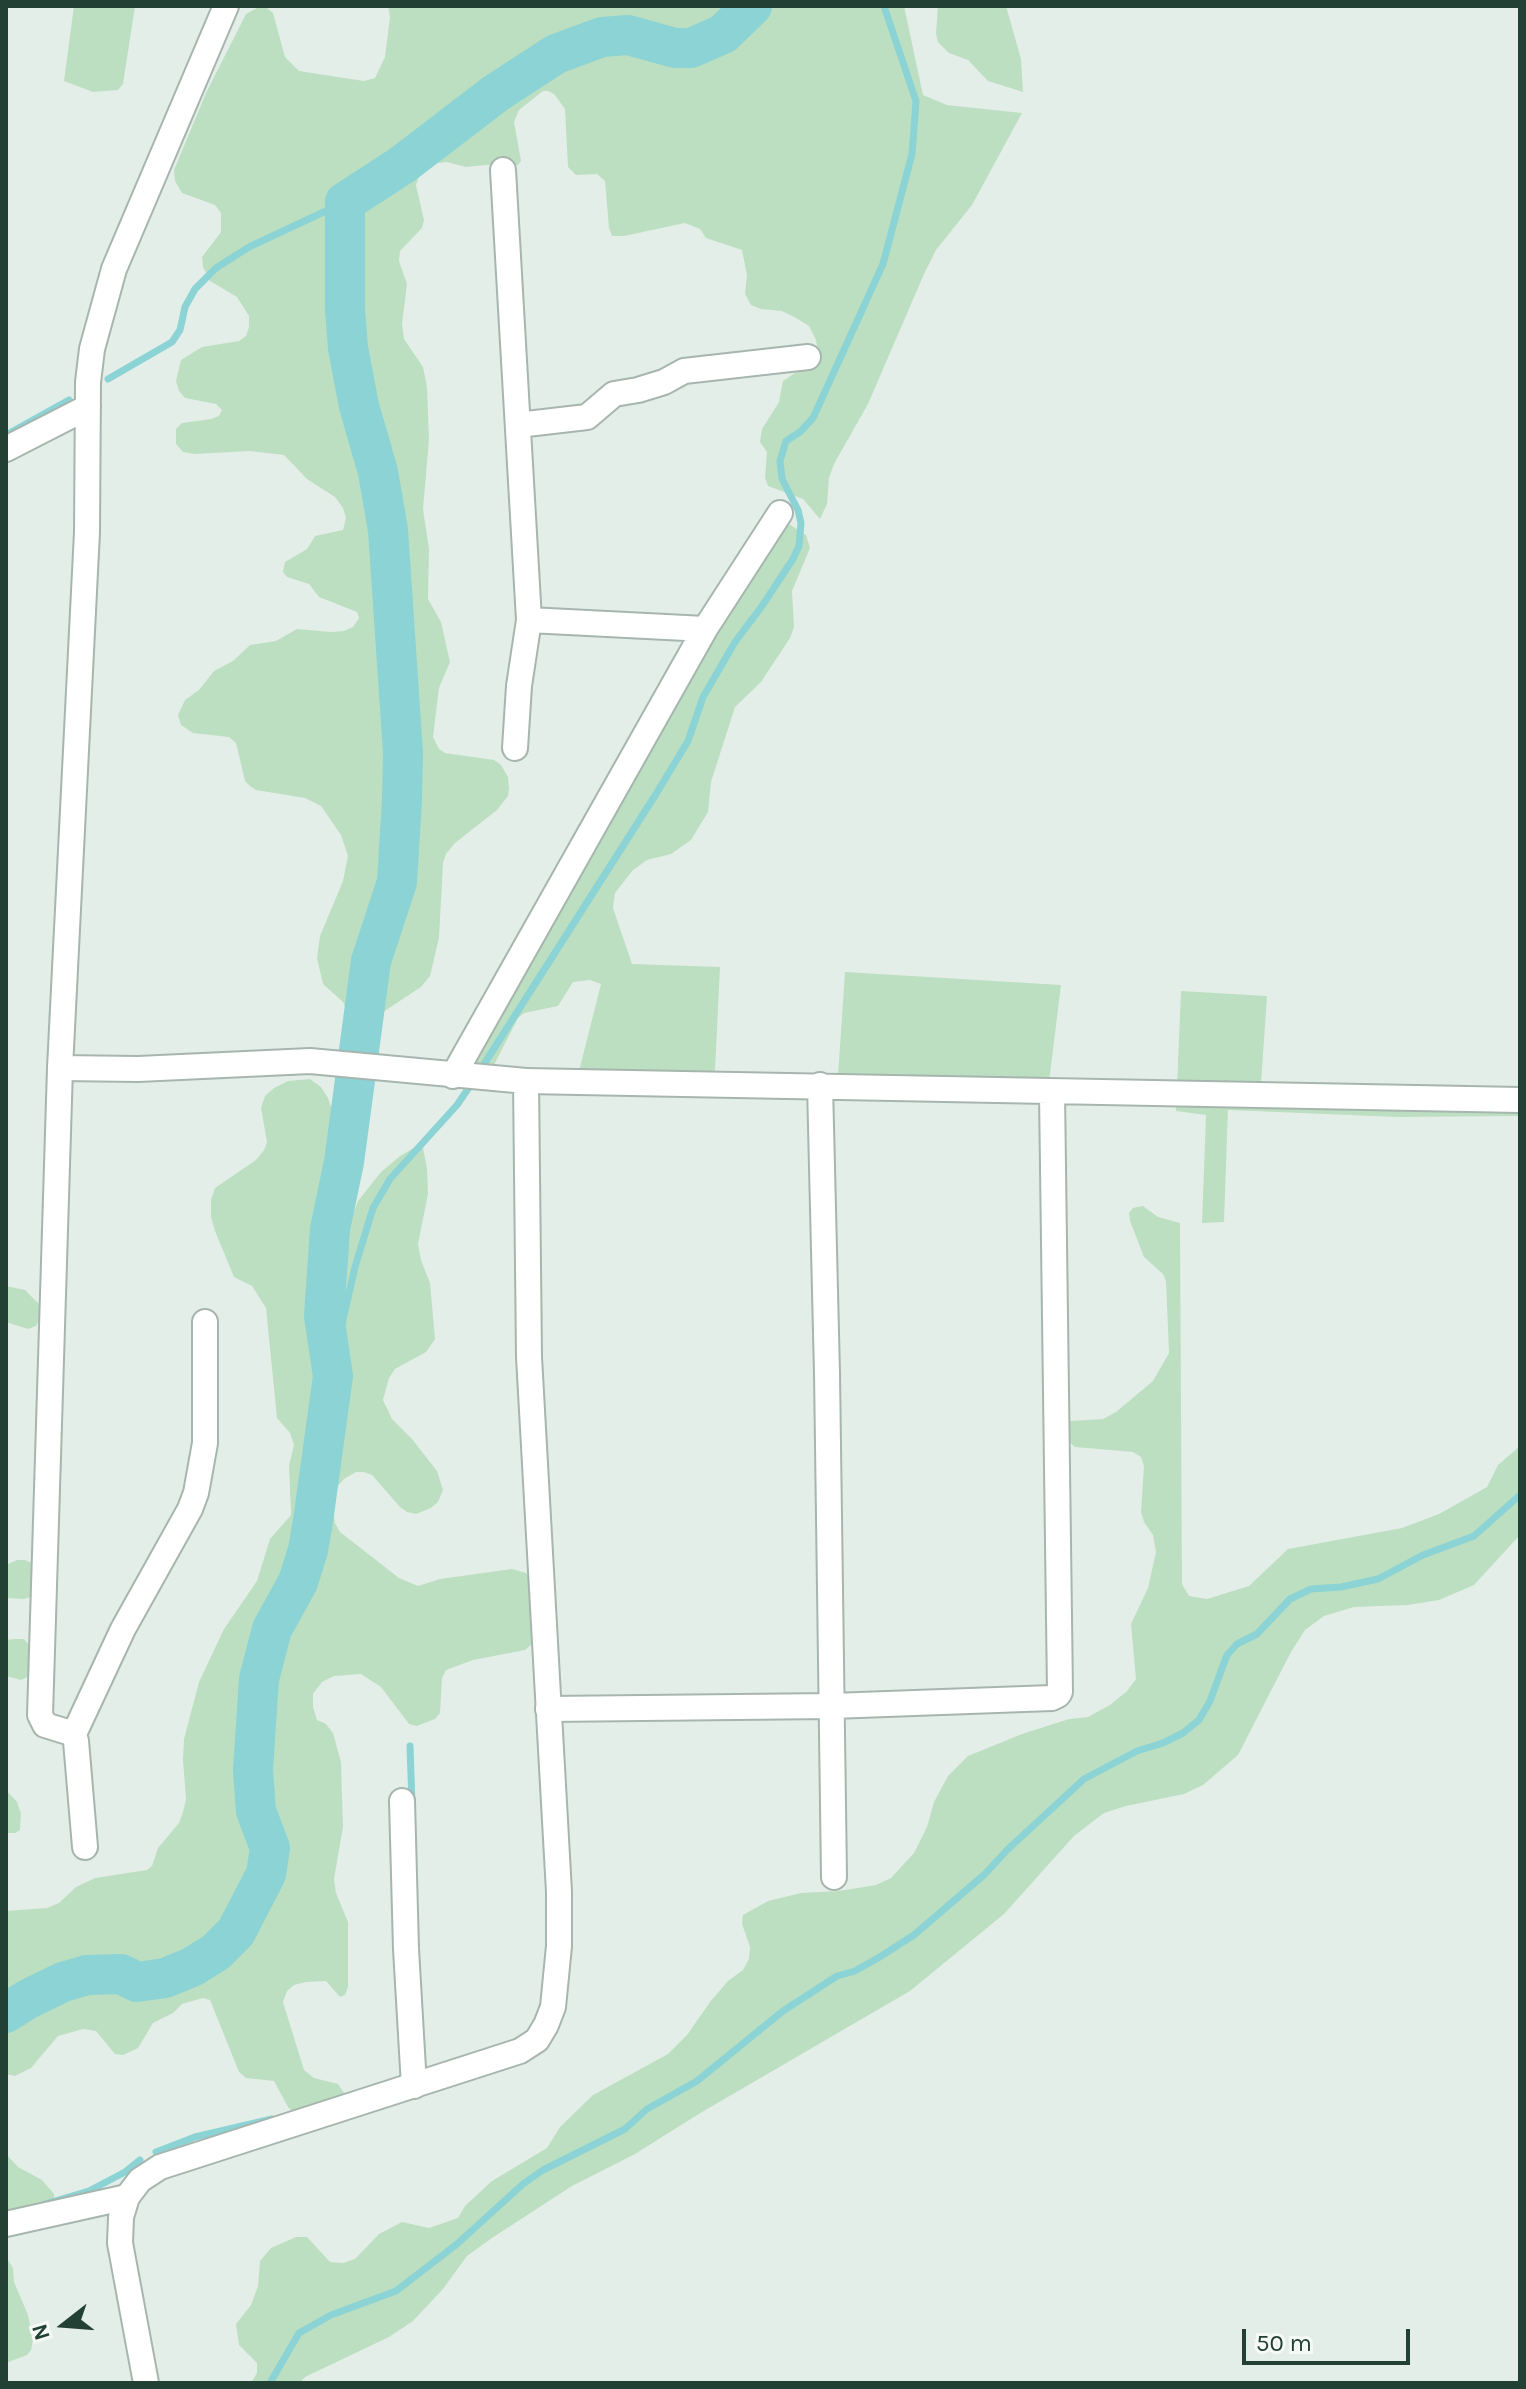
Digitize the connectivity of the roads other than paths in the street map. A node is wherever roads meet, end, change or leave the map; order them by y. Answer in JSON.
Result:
{"nodes":[{"id":1,"x":226,"y":6,"type":"edge"},
{"id":2,"x":503,"y":170,"type":"dead end"},
{"id":3,"x":808,"y":357,"type":"dead end"},
{"id":4,"x":88,"y":407,"type":"junction"},
{"id":5,"x":518,"y":425,"type":"junction"},
{"id":6,"x":6,"y":449,"type":"edge"},
{"id":7,"x":780,"y":513,"type":"dead end"},
{"id":8,"x":529,"y":620,"type":"junction"},
{"id":9,"x":705,"y":629,"type":"junction"},
{"id":10,"x":515,"y":748,"type":"dead end"},
{"id":11,"x":60,"y":1068,"type":"junction"},
{"id":12,"x":459,"y":1076,"type":"junction"},
{"id":13,"x":526,"y":1081,"type":"junction"},
{"id":14,"x":820,"y":1085,"type":"junction"},
{"id":15,"x":1052,"y":1092,"type":"junction"},
{"id":16,"x":1520,"y":1100,"type":"edge"},
{"id":17,"x":205,"y":1322,"type":"dead end"},
{"id":18,"x":832,"y":1706,"type":"junction"},
{"id":19,"x":548,"y":1709,"type":"junction"},
{"id":20,"x":74,"y":1734,"type":"junction"},
{"id":21,"x":402,"y":1801,"type":"dead end"},
{"id":22,"x":85,"y":1847,"type":"dead end"},
{"id":23,"x":834,"y":1877,"type":"dead end"},
{"id":24,"x":414,"y":2086,"type":"junction"},
{"id":25,"x":127,"y":2197,"type":"junction"},
{"id":26,"x":6,"y":2224,"type":"edge"},
{"id":27,"x":146,"y":2383,"type":"edge"}],
"edges":[{"from":1,"to":4,"type":"street"},
{"from":2,"to":5,"type":"street"},
{"from":3,"to":5,"type":"street"},
{"from":4,"to":6,"type":"street"},
{"from":4,"to":11,"type":"street"},
{"from":5,"to":8,"type":"street"},
{"from":7,"to":9,"type":"street"},
{"from":8,"to":9,"type":"street"},
{"from":8,"to":10,"type":"street"},
{"from":9,"to":12,"type":"street"},
{"from":11,"to":12,"type":"street"},
{"from":11,"to":20,"type":"street"},
{"from":12,"to":13,"type":"street"},
{"from":13,"to":14,"type":"street"},
{"from":13,"to":19,"type":"street"},
{"from":14,"to":15,"type":"street"},
{"from":14,"to":18,"type":"street"},
{"from":15,"to":16,"type":"street"},
{"from":15,"to":18,"type":"street"},
{"from":17,"to":20,"type":"street"},
{"from":18,"to":19,"type":"street"},
{"from":18,"to":23,"type":"street"},
{"from":19,"to":24,"type":"street"},
{"from":20,"to":22,"type":"street"},
{"from":21,"to":24,"type":"street"},
{"from":24,"to":25,"type":"street"},
{"from":25,"to":26,"type":"street"},
{"from":25,"to":27,"type":"street"}]}
